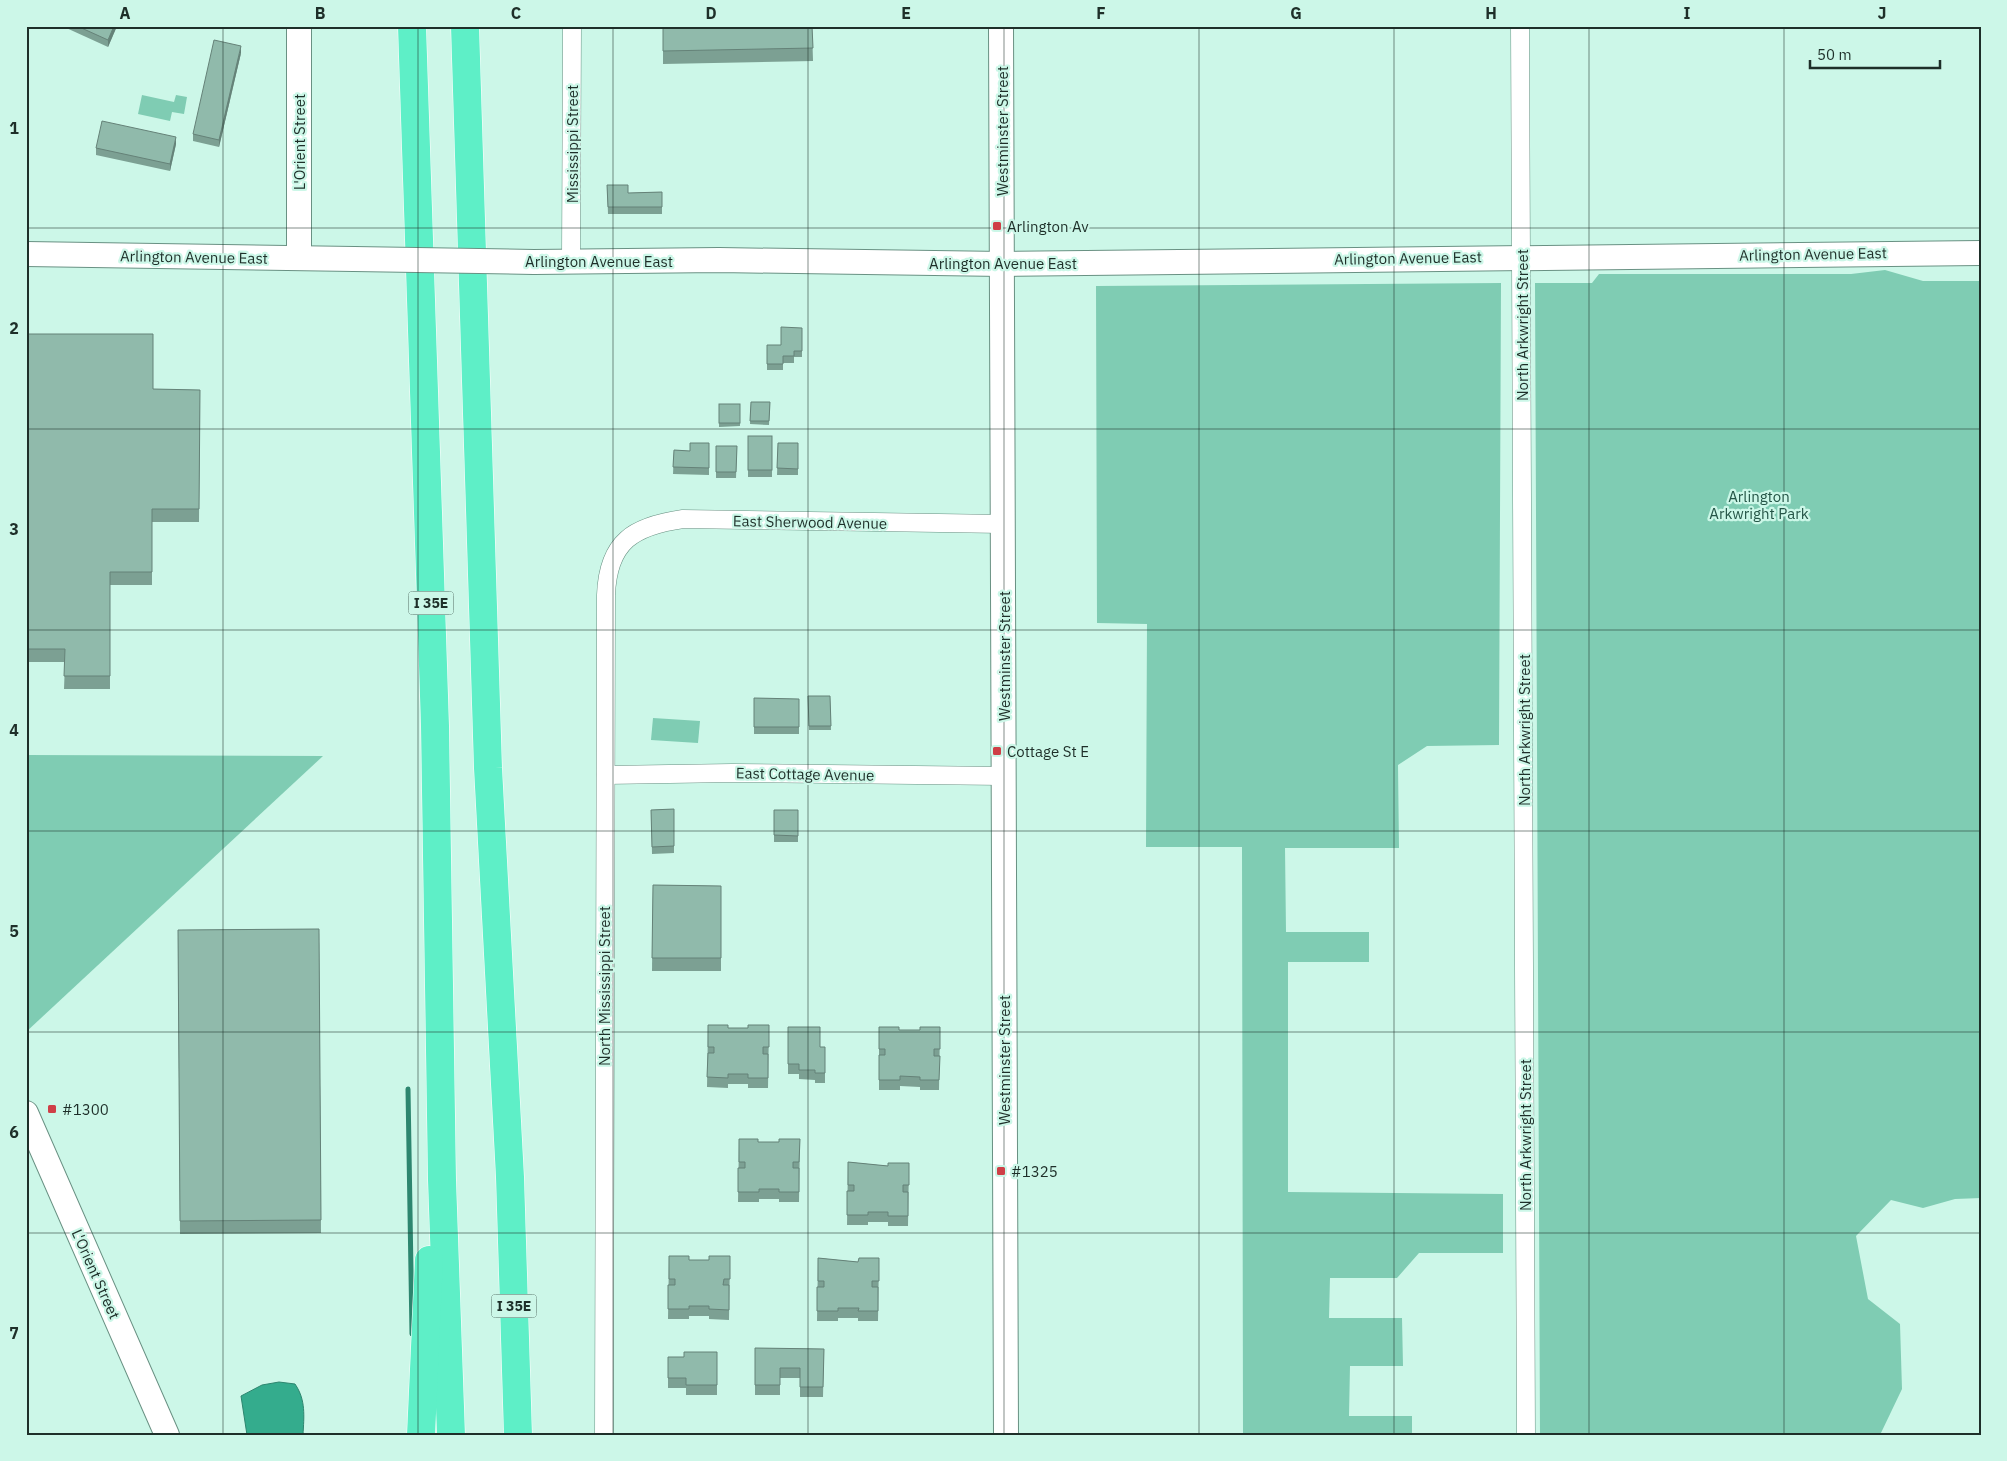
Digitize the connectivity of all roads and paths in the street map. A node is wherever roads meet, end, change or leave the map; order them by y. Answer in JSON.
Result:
{"nodes":[{"id":1,"x":299,"y":26,"type":"edge"},
{"id":2,"x":412,"y":26,"type":"edge"},
{"id":3,"x":465,"y":26,"type":"edge"},
{"id":4,"x":572,"y":26,"type":"edge"},
{"id":5,"x":1002,"y":26,"type":"edge"},
{"id":6,"x":1520,"y":26,"type":"edge"},
{"id":7,"x":1981,"y":253,"type":"edge"},
{"id":8,"x":26,"y":254,"type":"edge"},
{"id":9,"x":1522,"y":257,"type":"junction"},
{"id":10,"x":299,"y":258,"type":"junction"},
{"id":11,"x":571,"y":262,"type":"junction"},
{"id":12,"x":1003,"y":264,"type":"junction"},
{"id":13,"x":1003,"y":524,"type":"junction"},
{"id":14,"x":624,"y":543,"type":"joint"},
{"id":15,"x":606,"y":775,"type":"junction"},
{"id":16,"x":1003,"y":776,"type":"junction"},
{"id":17,"x":26,"y":1113,"type":"edge"},
{"id":18,"x":510,"y":1178,"type":"junction"},
{"id":19,"x":442,"y":1180,"type":"junction"},
{"id":20,"x":166,"y":1435,"type":"edge"},
{"id":21,"x":421,"y":1435,"type":"edge"},
{"id":22,"x":451,"y":1435,"type":"edge"},
{"id":23,"x":518,"y":1435,"type":"edge"},
{"id":24,"x":537,"y":1435,"type":"edge"},
{"id":25,"x":604,"y":1435,"type":"edge"},
{"id":26,"x":1006,"y":1435,"type":"edge"},
{"id":27,"x":1526,"y":1435,"type":"edge"}],
"edges":[{"from":1,"to":10,"type":"street","name":"L'Orient Street"},
{"from":2,"to":19,"type":"highway","number":"I 35E"},
{"from":3,"to":18,"type":"highway","number":"I 35E"},
{"from":4,"to":11,"type":"street","name":"Mississippi Street"},
{"from":5,"to":12,"type":"street","name":"Westminster Street"},
{"from":6,"to":9,"type":"street","name":"North Arkwright Street"},
{"from":7,"to":9,"type":"street","name":"Arlington Avenue East"},
{"from":8,"to":10,"type":"street","name":"Arlington Avenue East"},
{"from":9,"to":12,"type":"street","name":"Arlington Avenue East"},
{"from":9,"to":27,"type":"street","name":"North Arkwright Street"},
{"from":10,"to":11,"type":"street","name":"Arlington Avenue East","bridge":true},
{"from":11,"to":12,"type":"street","name":"Arlington Avenue East"},
{"from":12,"to":13,"type":"street","name":"Westminster Street"},
{"from":13,"to":14,"type":"street","name":"East Sherwood Avenue"},
{"from":13,"to":16,"type":"street","name":"Westminster Street"},
{"from":14,"to":15,"type":"street","name":"North Mississippi Street"},
{"from":15,"to":16,"type":"street","name":"East Cottage Avenue"},
{"from":15,"to":25,"type":"street","name":"North Mississippi Street"},
{"from":16,"to":26,"type":"street","name":"Westminster Street"},
{"from":17,"to":20,"type":"street","name":"L'Orient Street"},
{"from":18,"to":23,"type":"highway","number":"I 35E"},
{"from":18,"to":24,"type":"highway"},
{"from":19,"to":21,"type":"highway"},
{"from":19,"to":22,"type":"highway","number":"I 35E"}]}
